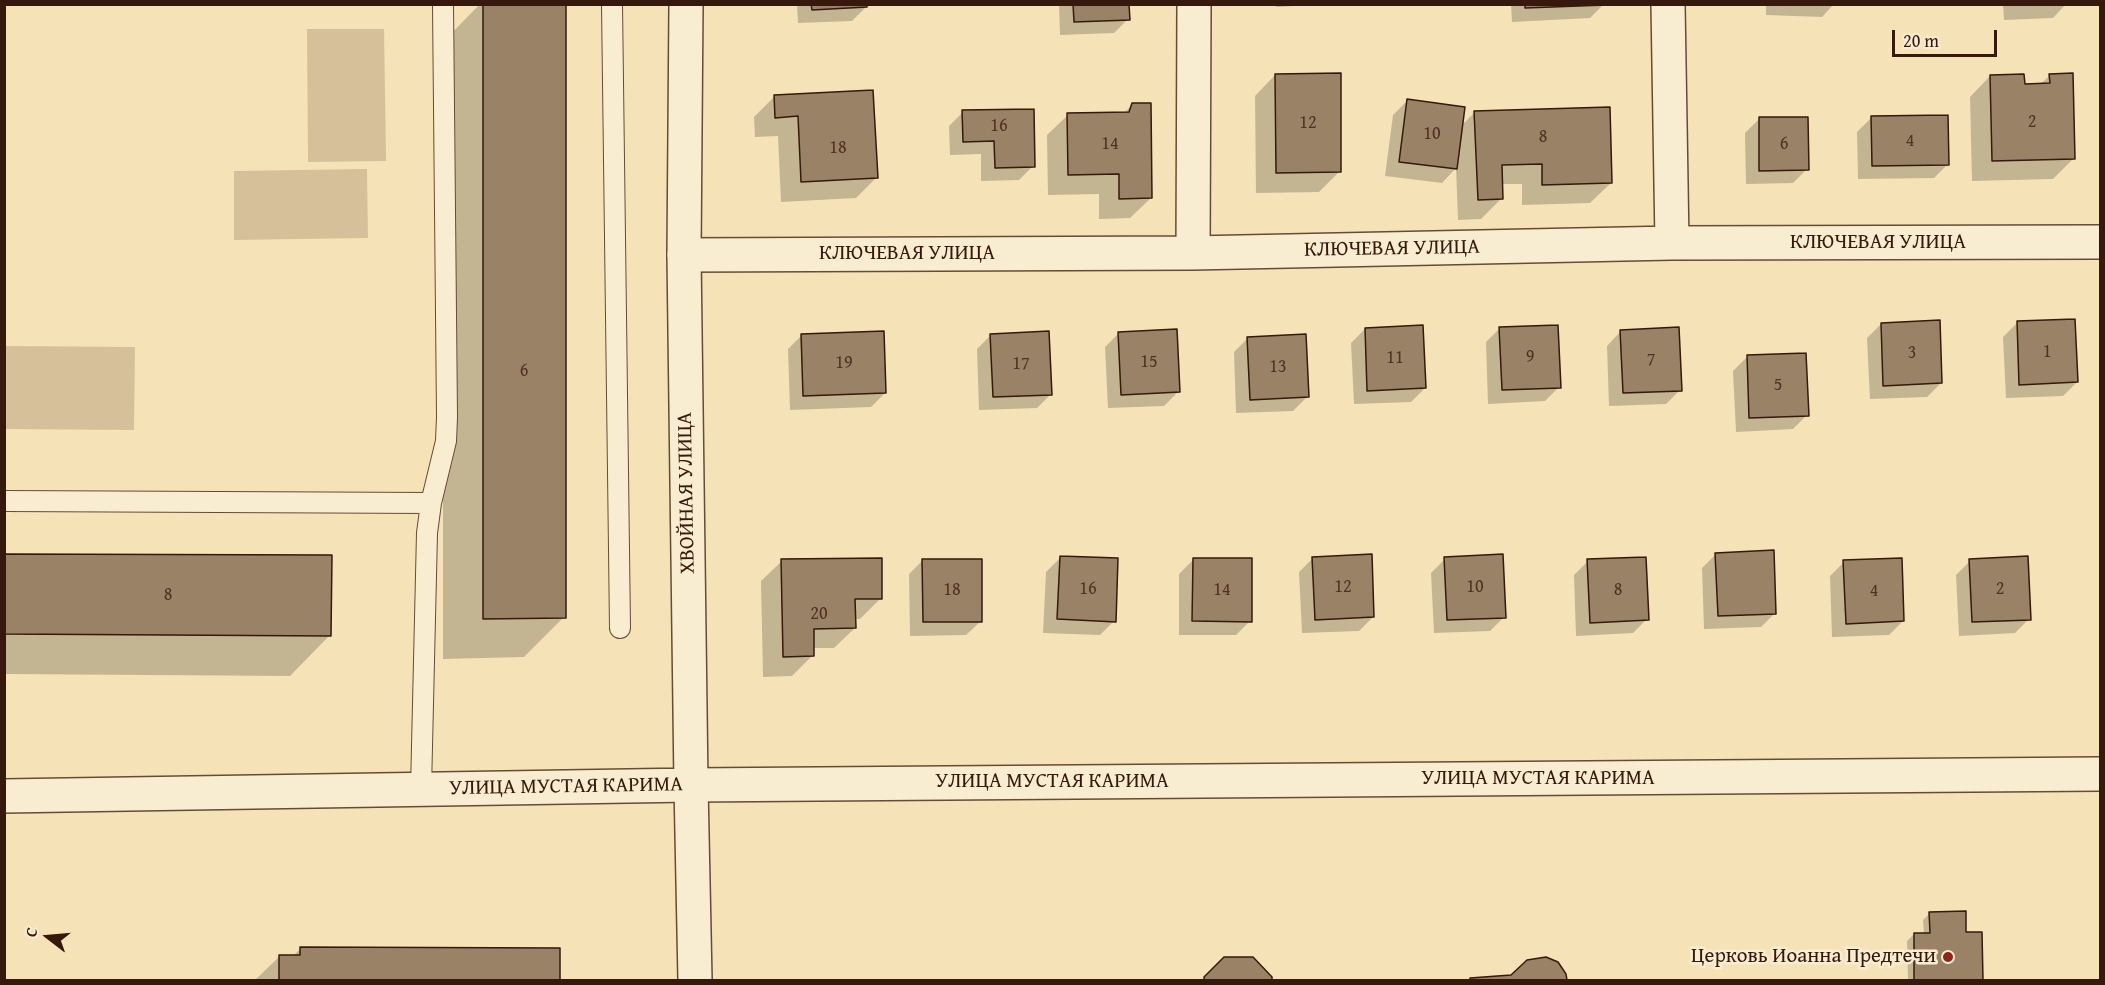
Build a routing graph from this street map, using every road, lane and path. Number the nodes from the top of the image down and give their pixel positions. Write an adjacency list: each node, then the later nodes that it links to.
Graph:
1 (443, 4): 11 (lane)
2 (612, 4): 12 (lane)
3 (686, 4): 9 (street, ХВОЙНАЯ УЛИЦА)
4 (1194, 4): 8 (street)
5 (1668, 4): 7 (street)
6 (2100, 242): 7 (street, КЛЮЧЕВАЯ УЛИЦА)
7 (1672, 243): 8 (street, КЛЮЧЕВАЯ УЛИЦА)
8 (1193, 253): 9 (street, КЛЮЧЕВАЯ УЛИЦА)
9 (684, 255): 14 (street, ХВОЙНАЯ УЛИЦА)
10 (4, 501): 11 (lane)
11 (431, 503): 15 (lane)
12 (620, 628)
13 (2100, 774): 14 (street, УЛИЦА МУСТАЯ КАРИМА)
14 (691, 785): 15 (street, УЛИЦА МУСТАЯ КАРИМА); 17 (street, ХВОЙНАЯ УЛИЦА)
15 (421, 789): 16 (street, УЛИЦА МУСТАЯ КАРИМА)
16 (4, 796)
17 (695, 981)

